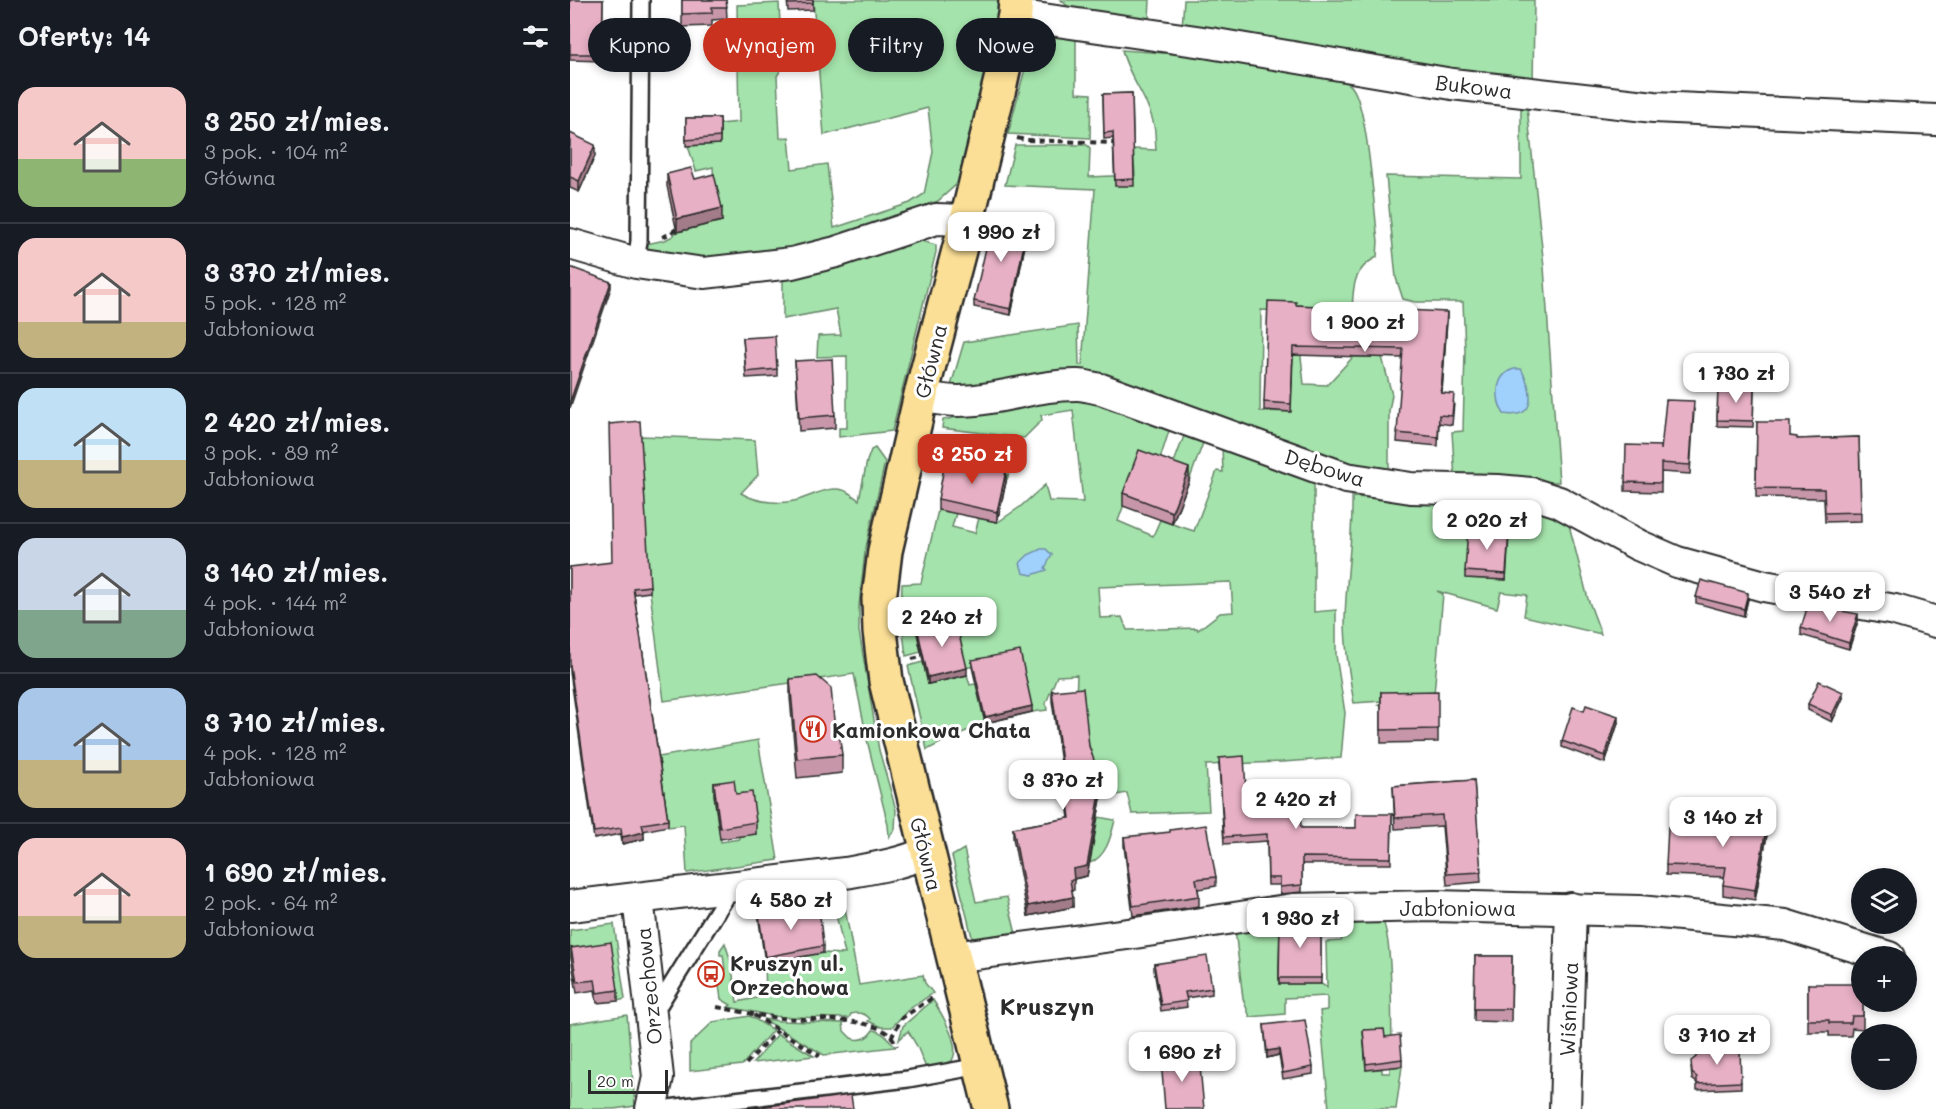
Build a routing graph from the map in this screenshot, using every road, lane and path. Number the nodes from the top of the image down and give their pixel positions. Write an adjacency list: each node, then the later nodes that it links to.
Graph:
1 (641, 0): 8 (lane)
2 (1016, 8): 3 (street, Bukowa); 6 (main road, Główna)
3 (1936, 120)
4 (1015, 138): 5 (path)
5 (1113, 144)
6 (967, 220): 8 (street); 9 (main road, Główna)
7 (570, 244): 8 (street)
8 (636, 263)
9 (921, 395): 10 (street, Dębowa); 11 (main road, Główna)
10 (1936, 622)
11 (927, 852): 12 (street); 17 (main road, Główna)
12 (733, 886): 13 (street); 21 (lane)
13 (638, 898): 14 (street); 21 (street, Orzechowa)
14 (570, 906)
15 (1571, 908): 16 (street, Jabłoniowa); 17 (street, Jabłoniowa); 31 (street, Wiśniowa)
16 (1853, 946)
17 (953, 957): 27 (main road, Główna)
18 (936, 995): 23 (path)
19 (717, 1006): 20 (path)
20 (750, 1013): 22 (path); 23 (path)
21 (652, 1016): 28 (street, Orzechowa)
22 (778, 1030): 25 (path); 26 (path)
23 (891, 1038): 24 (path)
24 (897, 1046)
25 (820, 1056)
26 (746, 1064)
27 (980, 1066): 29 (lane); 30 (main road, Główna)
28 (651, 1109)
29 (660, 1109)
30 (991, 1109)
31 (1565, 1109)

